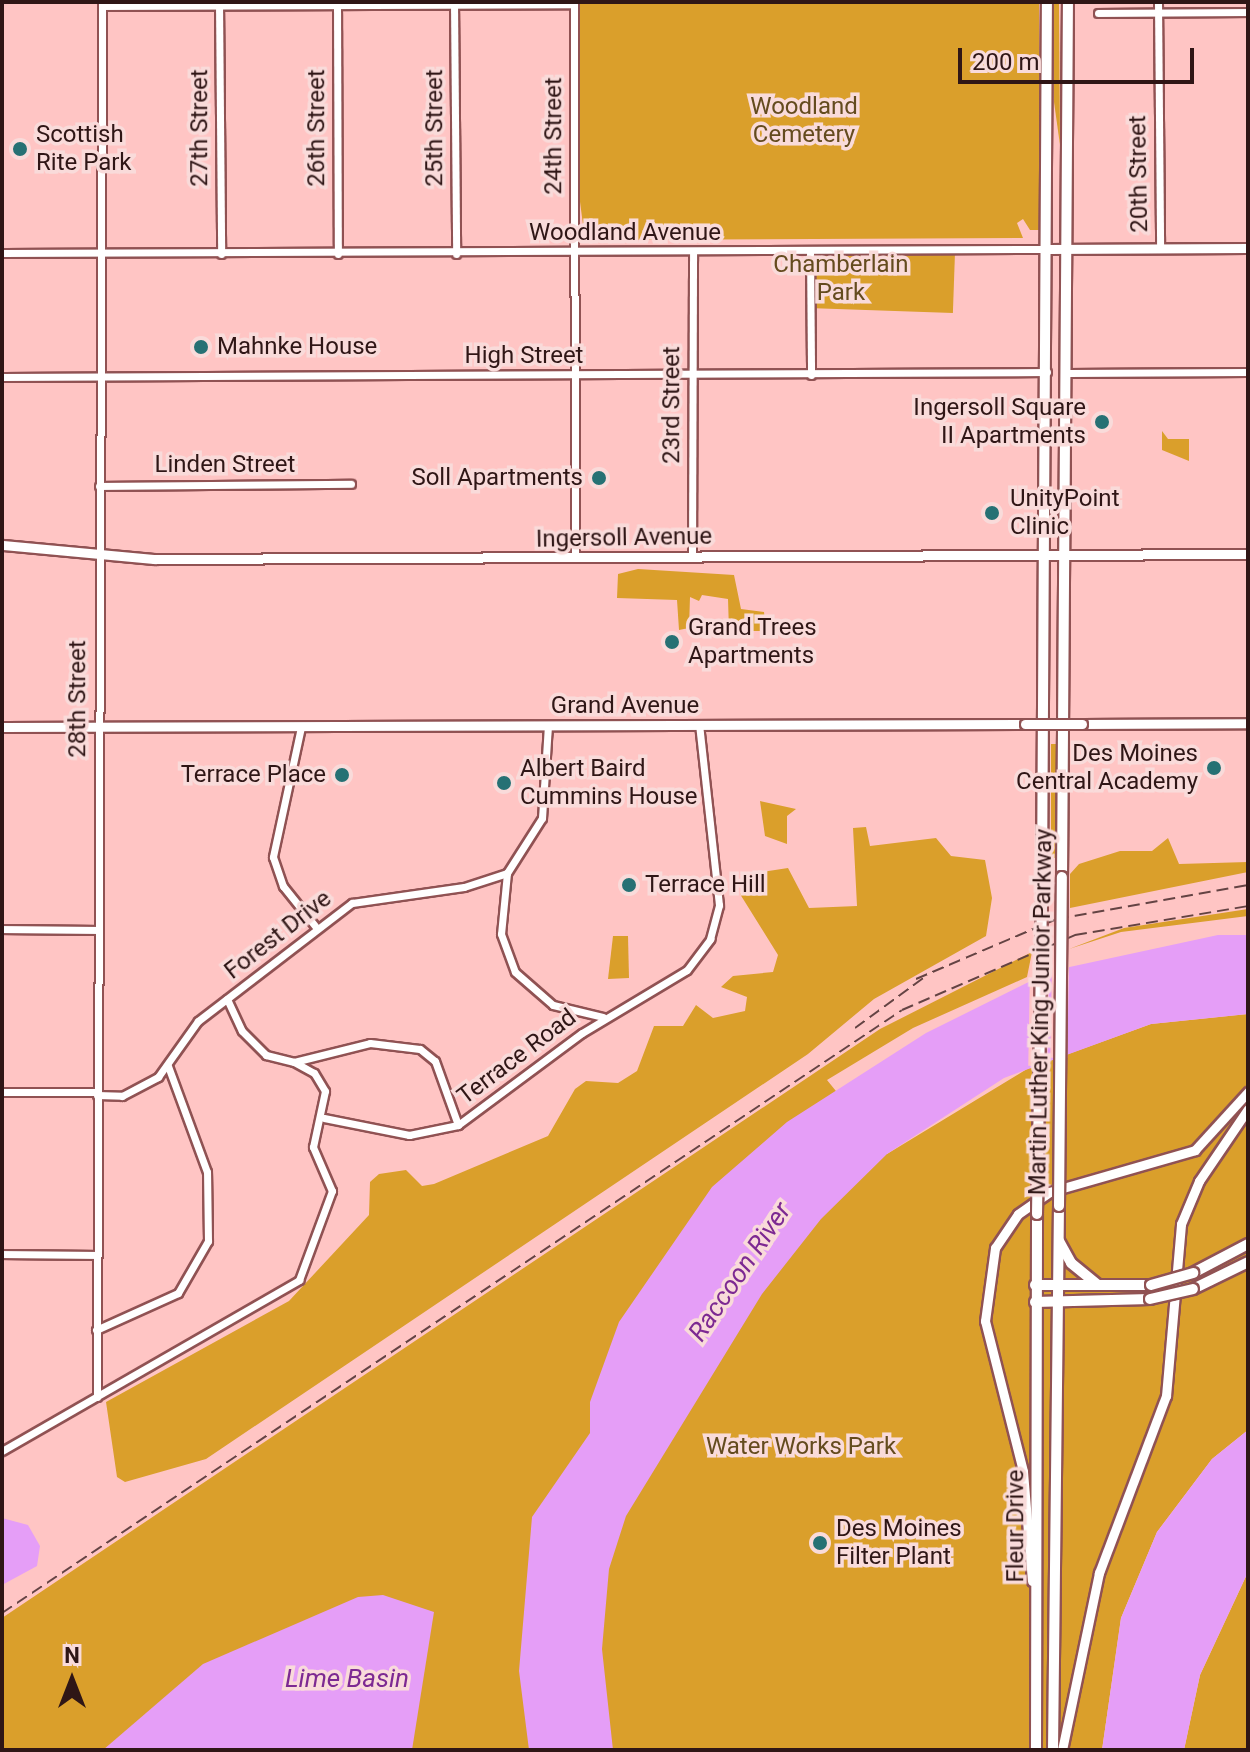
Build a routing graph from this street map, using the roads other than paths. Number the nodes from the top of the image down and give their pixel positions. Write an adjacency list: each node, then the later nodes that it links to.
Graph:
1 (1047, 2): 13 (main road, Martin Luther King Junior Parkway)
2 (1068, 2): 14 (main road, Martin Luther King Junior Parkway)
3 (1158, 2): 11 (street, 20th Street)
4 (337, 3): 5 (street); 8 (street); 21 (street, 26th Street)
5 (454, 3): 6 (street); 22 (street, 25th Street)
6 (574, 3): 18 (street, 24th Street)
7 (102, 4): 8 (street); 23 (street, 28th Street)
8 (219, 4): 20 (street, 27th Street)
9 (1248, 12): 11 (street)
10 (1098, 13): 11 (street)
11 (1158, 13): 15 (street, 20th Street)
12 (1248, 248): 15 (main road, Woodland Avenue)
13 (1048, 249): 14 (main road, Woodland Avenue); 16 (street, Woodland Avenue); 24 (main road, Martin Luther King Junior Parkway)
14 (1069, 249): 15 (main road, Woodland Avenue); 26 (main road, Martin Luther King Junior Parkway)
15 (1160, 249)
16 (810, 250): 19 (street, Woodland Avenue); 28 (street)
17 (2, 253): 23 (street, Woodland Avenue)
18 (574, 253): 19 (street, Woodland Avenue); 22 (street, Woodland Avenue); 29 (street, 24th Street)
19 (693, 253): 27 (street, 23rd Street)
20 (221, 254): 21 (street, Woodland Avenue); 23 (street, Woodland Avenue)
21 (338, 254): 22 (street, Woodland Avenue)
22 (456, 254)
23 (101, 255): 31 (street, 28th Street)
24 (1047, 372): 28 (street, High Street); 37 (main road, Martin Luther King Junior Parkway)
25 (1248, 372): 26 (street)
26 (1068, 373): 35 (main road, Martin Luther King Junior Parkway)
27 (693, 375): 28 (street, High Street); 29 (street, High Street); 39 (street, 23rd Street)
28 (811, 375)
29 (575, 376): 31 (street, High Street); 40 (street, 24th Street)
30 (2, 377): 31 (street, High Street)
31 (100, 379): 33 (street, 28th Street)
32 (351, 484): 33 (street, Linden Street)
33 (99, 486): 38 (street, 28th Street)
34 (2, 545): 38 (main road, Ingersoll Avenue)
35 (1066, 554): 36 (main road, Ingersoll Avenue); 37 (main road, Ingersoll Avenue); 61 (main road, Martin Luther King Junior Parkway, bridge)
36 (1248, 554)
37 (1046, 555): 39 (main road, Ingersoll Avenue); 66 (main road, Martin Luther King Junior Parkway, bridge)
38 (99, 557): 40 (main road, Ingersoll Avenue); 46 (street, 28th Street)
39 (692, 557): 40 (main road, Ingersoll Avenue)
40 (575, 558)
41 (1248, 723): 42 (main road, Grand Avenue, bridge)
42 (699, 725): 43 (main road, Grand Avenue); 52 (street, Terrace Road)
43 (548, 726): 45 (main road, Grand Avenue); 47 (street)
44 (2, 727): 46 (main road, Grand Avenue)
45 (301, 727): 46 (main road, Grand Avenue); 48 (street)
46 (98, 728): 50 (street, 28th Street)
47 (507, 873): 48 (street, Forest Drive); 52 (street)
48 (315, 926): 51 (street, Forest Drive)
49 (2, 929): 50 (street)
50 (97, 930): 57 (street, 28th Street)
51 (227, 999): 53 (street); 54 (street, Forest Drive)
52 (605, 1017): 60 (street, Terrace Road)
53 (294, 1062): 59 (street); 60 (street)
54 (168, 1066): 57 (street, Forest Drive); 71 (street)
55 (2, 1092): 57 (street, Forest Drive)
56 (1248, 1092): 58 (main road)
57 (97, 1094): 64 (street, 28th Street)
58 (1242, 1111): 74 (main road); 77 (main road)
59 (324, 1118): 60 (street, Terrace Road); 72 (street)
60 (458, 1125)
61 (1058, 1237): 67 (main road, Martin Luther King Junior Parkway); 68 (main road)
62 (1248, 1244): 68 (main road, bridge)
63 (2, 1254): 64 (street)
64 (97, 1255): 71 (street, 28th Street)
65 (1248, 1262): 70 (main road, bridge)
66 (1035, 1285): 67 (main road); 69 (main road, Martin Luther King Junior Parkway)
67 (1056, 1285): 68 (main road); 70 (main road, Martin Luther King Junior Parkway)
68 (1100, 1286)
69 (1035, 1302): 70 (main road); 74 (main road, Fleur Drive)
70 (1056, 1302): 76 (main road, Fleur Drive)
71 (96, 1330): 72 (street, 28th Street)
72 (97, 1397): 73 (street)
73 (2, 1451)
74 (1036, 1644): 75 (main road, Fleur Drive)
75 (1036, 1750)
76 (1053, 1750)
77 (1062, 1750)

